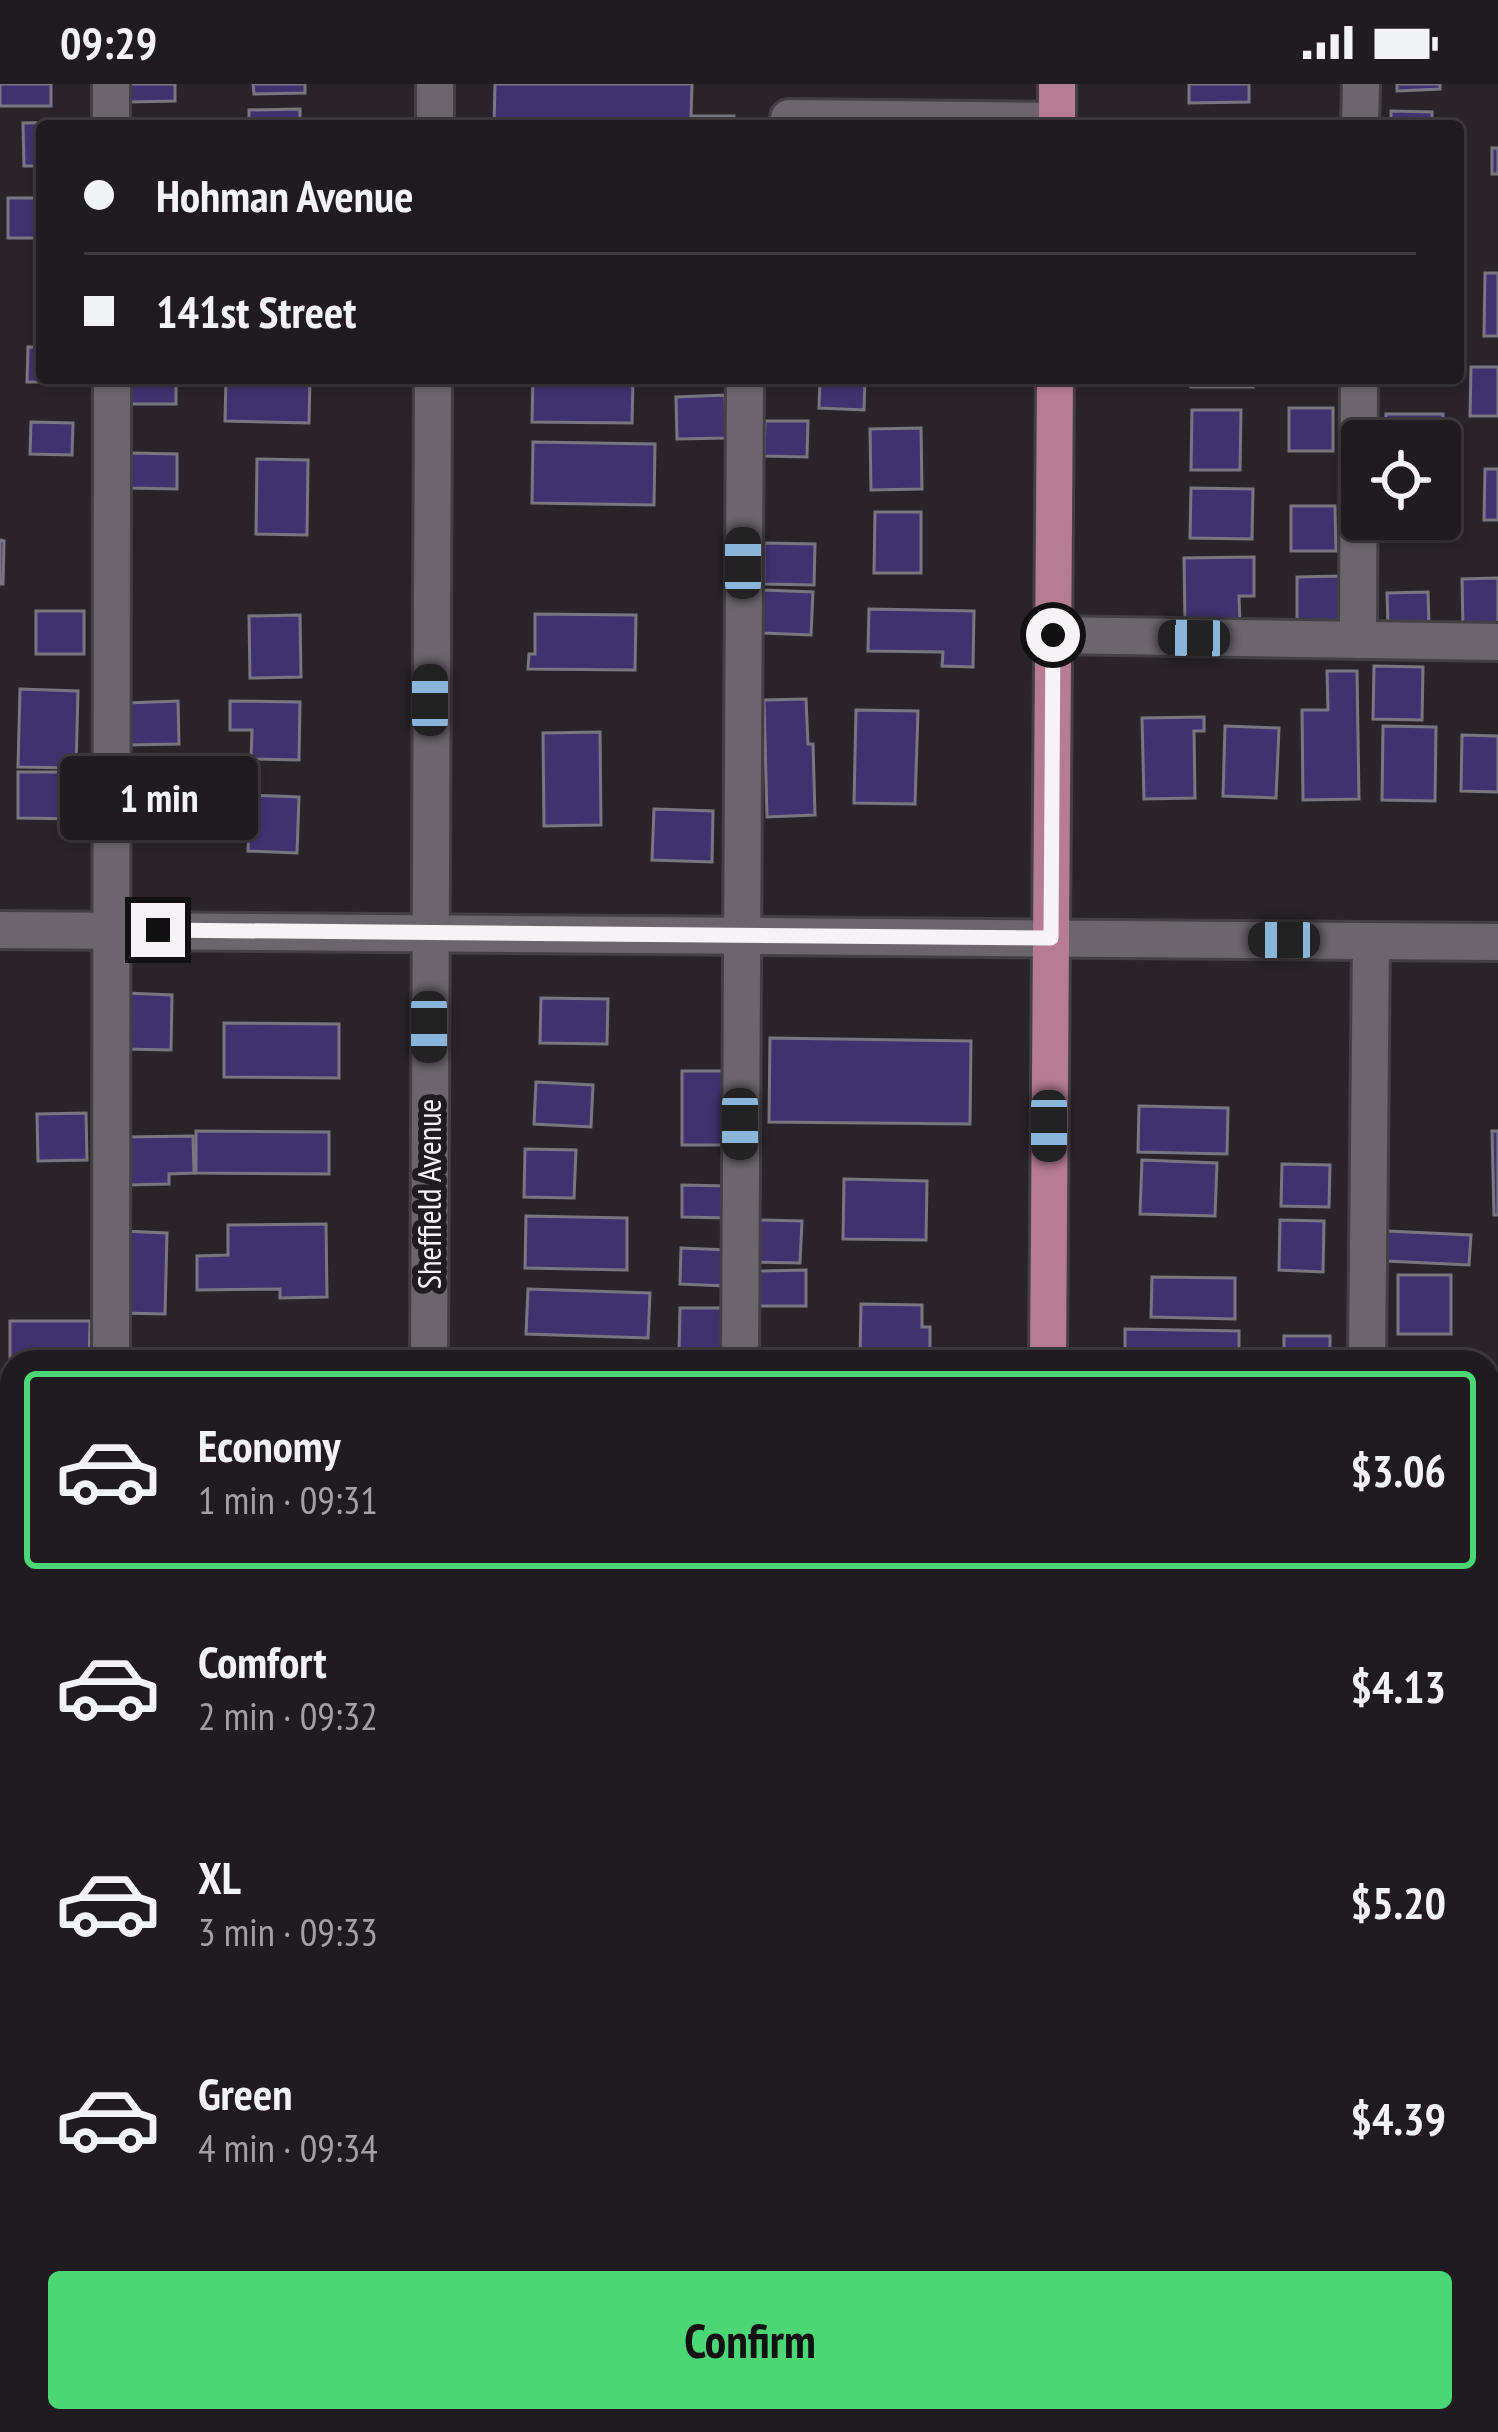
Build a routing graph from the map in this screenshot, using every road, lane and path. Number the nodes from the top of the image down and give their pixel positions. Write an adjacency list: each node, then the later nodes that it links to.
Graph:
1 (111, 84): 7 (street)
2 (435, 84): 8 (street)
3 (1360, 84): 9 (street)
4 (885, 101): 5 (street); 6 (street)
5 (1057, 110)
6 (789, 118)
7 (111, 120)
8 (435, 120)
9 (1360, 120)
10 (112, 384): 19 (street)
11 (433, 384): 20 (street, Sheffield Avenue)
12 (745, 384): 21 (street)
13 (1055, 384): 15 (main road)
14 (1360, 384): 16 (street)
15 (1053, 635): 16 (street); 22 (main road)
16 (1358, 640): 17 (street)
17 (1498, 642)
18 (0, 930): 19 (street)
19 (113, 930): 20 (street); 25 (street)
20 (429, 931): 21 (street); 26 (street, Sheffield Avenue)
21 (740, 934): 22 (street); 27 (street)
22 (1051, 938): 23 (street); 28 (main road)
23 (1371, 941): 24 (street); 29 (street)
24 (1498, 942)
25 (111, 1350)
26 (429, 1350)
27 (740, 1350)
28 (1048, 1350)
29 (1367, 1350)

